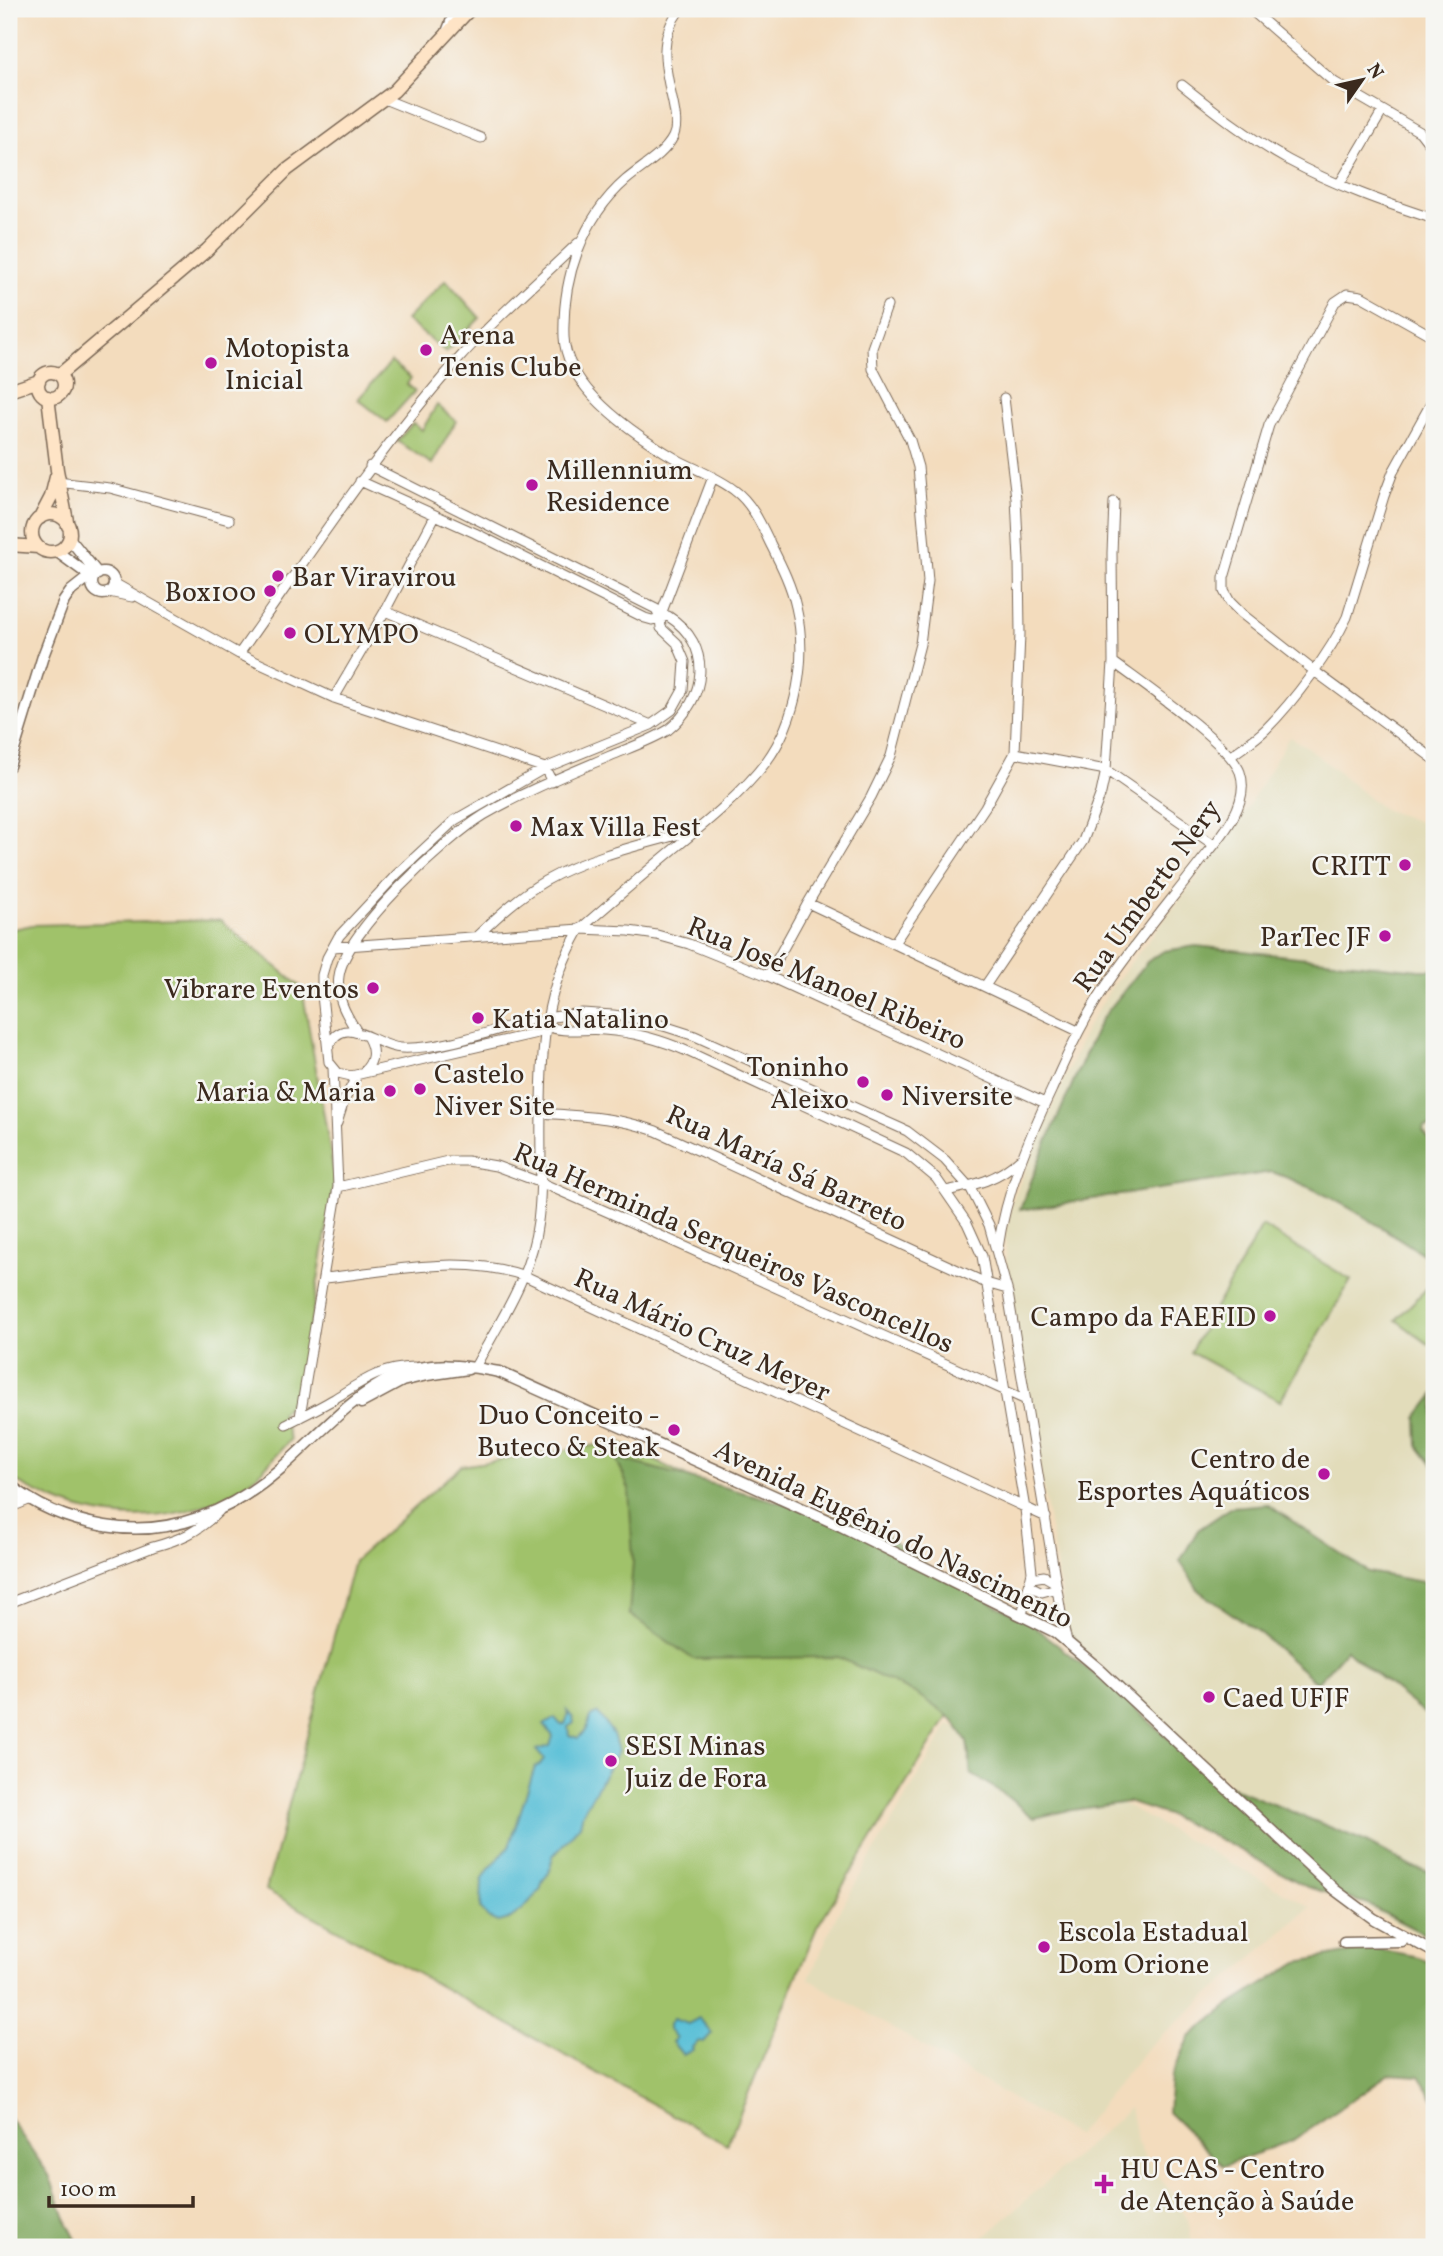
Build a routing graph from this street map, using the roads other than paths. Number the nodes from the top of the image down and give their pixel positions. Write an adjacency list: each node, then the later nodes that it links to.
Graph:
1 (456, 9): 5 (street)
2 (470, 9): 5 (main road)
3 (680, 9): 13 (street)
4 (1250, 9): 8 (street)
5 (446, 35): 7 (main road)
6 (1182, 85): 11 (street)
7 (384, 99): 9 (street); 16 (main road)
8 (1382, 112): 10 (street); 11 (street)
9 (481, 138)
10 (1434, 150)
11 (1340, 183): 12 (street)
12 (1434, 219)
13 (580, 242): 22 (street); 23 (street)
14 (887, 306): 56 (street)
15 (1434, 337): 40 (street)
16 (63, 372): 17 (main road); 19 (main road)
17 (38, 380): 18 (main road); 19 (main road)
18 (9, 391)
19 (48, 397): 24 (main road)
20 (1004, 398): 43 (street)
21 (1434, 398): 40 (street)
22 (370, 466): 25 (street); 37 (street)
23 (713, 477): 37 (street); 51 (street)
24 (58, 478): 28 (main road); 29 (street); 30 (main road)
25 (360, 481): 27 (street); 38 (street)
26 (1114, 502): 39 (street)
27 (435, 516): 36 (street); 37 (street)
28 (40, 517): 30 (main road); 32 (main road)
29 (229, 520)
30 (69, 532): 33 (main road); 34 (street)
31 (9, 545): 32 (main road)
32 (38, 547): 33 (main road)
33 (56, 551): 34 (street)
34 (94, 576): 35 (street); 35 (street); 46 (street)
35 (112, 588): 38 (street)
36 (385, 611): 41 (street); 42 (street)
37 (660, 617): 42 (street); 49 (street)
38 (239, 654): 41 (street)
39 (1113, 662): 44 (street, Rua Umberto Nery); 48 (street)
40 (1313, 670): 44 (street); 45 (street)
41 (334, 698): 47 (street)
42 (651, 724): 47 (street)
43 (1015, 753): 48 (street); 59 (street)
44 (1231, 756): 53 (street, Rua Umberto Nery)
45 (1434, 758)
46 (9, 766)
47 (545, 768): 49 (street); 50 (street)
48 (1107, 770): 53 (street); 63 (street)
49 (552, 782): 52 (street)
50 (455, 820): 52 (street); 54 (street)
51 (698, 829): 57 (street); 58 (street)
52 (463, 830): 55 (street)
53 (1214, 845): 66 (street, Rua Umberto Nery)
54 (397, 874): 55 (street); 60 (street)
55 (407, 882): 61 (street)
56 (808, 902): 59 (street); 62 (street)
57 (580, 929): 58 (street, Rua José Manoel Ribeiro); 62 (street, Rua José Manoel Ribeiro); 64 (street)
58 (477, 936): 61 (street, Rua José Manoel Ribeiro)
59 (894, 943): 63 (street)
60 (333, 947): 61 (street, Rua José Manoel Ribeiro); 71 (street)
61 (351, 947): 65 (street)
62 (768, 976): 77 (street, Rua José Manoel Ribeiro)
63 (985, 986): 66 (street)
64 (545, 1024): 67 (street); 68 (street); 70 (street); 72 (street); 78 (street)
65 (356, 1030): 69 (street); 71 (street)
66 (1078, 1031): 77 (street, Rua Umberto Nery)
67 (478, 1035): 69 (street); 70 (street)
68 (695, 1036): 72 (street); 75 (street)
69 (368, 1038): 74 (street)
70 (481, 1047): 74 (street)
71 (328, 1048): 73 (street)
72 (689, 1052): 76 (street)
73 (333, 1068): 74 (street); 80 (street)
74 (360, 1074): 80 (street)
75 (782, 1076): 76 (street); 79 (street)
76 (775, 1091): 81 (street)
77 (1045, 1103): 82 (street, Rua Umberto Nery)
78 (541, 1113): 83 (street); 90 (street, Rua María Sá Barreto)
79 (876, 1118): 81 (street); 84 (street)
80 (335, 1128): 85 (street)
81 (868, 1134): 86 (street)
82 (1021, 1158): 84 (street, Rua Umberto Nery); 87 (street, Rua Umberto Nery)
83 (542, 1183): 85 (street, Rua Herminda Serqueiros Vasconcellos); 88 (street); 94 (street, Rua Herminda Serqueiros Vasconcellos)
84 (968, 1186): 86 (street, Rua Umberto Nery); 87 (street)
85 (338, 1187): 89 (street)
86 (946, 1191): 90 (street)
87 (998, 1254): 91 (street)
88 (525, 1276): 89 (street, Rua Mário Cruz Meyer); 93 (street); 102 (street, Rua Mário Cruz Meyer)
89 (325, 1278): 96 (street)
90 (986, 1283): 91 (street, Rua María Sá Barreto); 94 (street)
91 (1007, 1289): 95 (street)
92 (423, 1366): 93 (street, Avenida Eugênio do Nascimento); 96 (street); 98 (street, Avenida Eugênio do Nascimento)
93 (474, 1367): 98 (street, Avenida Eugênio do Nascimento); 108 (street, Avenida Eugênio do Nascimento)
94 (1004, 1391): 95 (street, Rua Herminda Serqueiros Vasconcellos); 102 (street)
95 (1026, 1400): 104 (street)
96 (300, 1418): 97 (street)
97 (286, 1424)
98 (324, 1428): 103 (street, Avenida Eugênio do Nascimento)
99 (9, 1484): 100 (street, Avenida Eugênio do Nascimento)
100 (31, 1499): 101 (street); 103 (street, Avenida Eugênio do Nascimento)
101 (9, 1508)
102 (1025, 1509): 104 (street, Rua Mário Cruz Meyer); 105 (street)
103 (220, 1510): 107 (street)
104 (1046, 1517): 106 (street)
105 (1031, 1582): 106 (street); 106 (street); 108 (street)
106 (1057, 1586): 109 (street)
107 (9, 1603)
108 (1023, 1615): 109 (street, Avenida Eugênio do Nascimento)
109 (1067, 1641): 110 (street, Avenida Eugênio do Nascimento)
110 (1249, 1809): 111 (street, Avenida Eugênio do Nascimento); 113 (street, Avenida Eugênio do Nascimento)
111 (1401, 1941): 112 (street); 114 (street, Avenida Eugênio do Nascimento)
112 (1344, 1942)
113 (1434, 1952)
114 (1434, 1958)

